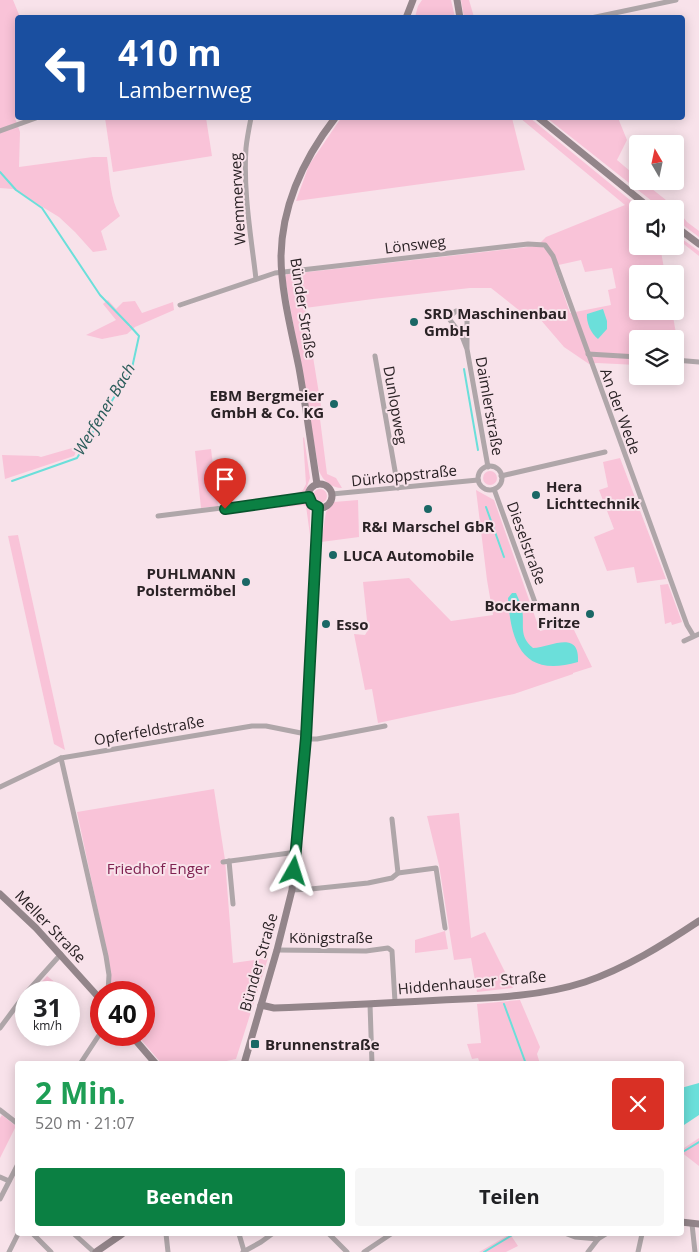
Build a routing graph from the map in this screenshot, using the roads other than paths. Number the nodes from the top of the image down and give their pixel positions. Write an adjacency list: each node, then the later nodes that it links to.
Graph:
1 (413, 0): 4 (street)
2 (457, 0): 5 (street)
3 (676, 0): 6 (street)
4 (407, 15)
5 (460, 15)
6 (606, 15)
7 (30, 120): 11 (street)
8 (251, 120): 17 (street, Wemmerweg)
9 (333, 120): 16 (street, Bünder Straße)
10 (541, 120): 12 (street)
11 (0, 131)
12 (640, 200)
13 (684, 233): 14 (street)
14 (699, 244)
15 (549, 250): 16 (street, Lönsweg); 20 (street, An der Wede)
16 (282, 272): 17 (street, Lönsweg); 29 (street, Bünder Straße)
17 (256, 279): 18 (street, Lönsweg)
18 (180, 306)
19 (467, 349): 19 (street, Daimlerstraße); 26 (street, Daimlerstraße)
20 (588, 354): 22 (street); 37 (street, An der Wede)
21 (375, 356): 30 (street, Dunlopweg)
22 (629, 356)
23 (684, 361): 24 (street)
24 (699, 362)
25 (605, 452): 27 (street)
26 (488, 467): 27 (street); 28 (street)
27 (501, 476): 31 (street)
28 (478, 480): 30 (street, Dürkoppstraße); 31 (street)
29 (317, 484): 32 (street); 33 (street)
30 (398, 488): 32 (street, Dürkoppstraße)
31 (494, 489): 36 (street, Dieselstraße)
32 (332, 494): 34 (street)
33 (309, 497): 34 (street); 35 (street)
34 (318, 507): 40 (street, Bünder Straße)
35 (158, 516)
36 (536, 605)
37 (696, 635): 38 (street)
38 (684, 640)
39 (385, 726): 40 (street, Opferfeldstraße)
40 (306, 736): 41 (street, Opferfeldstraße); 44 (street, Bünder Straße)
41 (61, 758): 42 (street, Opferfeldstraße); 54 (street)
42 (0, 787)
43 (392, 818): 45 (street)
44 (297, 852): 46 (street, Bünder Straße); 48 (street)
45 (398, 873): 46 (street); 50 (street)
46 (292, 890): 51 (street, Bünder Straße)
47 (0, 894): 52 (street, Meller Straße)
48 (233, 904)
49 (699, 921): 56 (street, Hiddenhauser Straße)
50 (446, 928)
51 (277, 950): 56 (street, Königstraße); 58 (street, Bünder Straße)
52 (61, 954): 53 (street); 55 (street, Meller Straße)
53 (37, 981)
54 (108, 981)
55 (90, 987)
56 (395, 1002): 57 (street, Hiddenhauser Straße)
57 (370, 1004): 58 (street, Hiddenhauser Straße); 66 (street)
58 (261, 1005): 65 (street, Bünder Straße)
59 (15, 1008): 60 (street)
60 (0, 1028)
61 (92, 1046): 63 (street)
62 (140, 1046): 64 (street)
63 (82, 1061)
64 (153, 1061)
65 (245, 1061)
66 (372, 1061)
67 (0, 1110): 68 (street)
68 (15, 1122)
69 (15, 1170): 71 (street)
70 (0, 1177): 71 (street)
71 (9, 1182): 72 (street)
72 (0, 1199)
73 (695, 1224): 97 (street)
74 (17, 1236): 89 (street)
75 (35, 1236): 90 (street)
76 (76, 1236): 91 (street)
77 (120, 1236): 87 (street)
78 (166, 1236): 92 (street)
79 (239, 1236): 88 (street)
80 (269, 1236): 88 (street)
81 (331, 1236): 93 (street)
82 (388, 1236): 94 (street)
83 (572, 1236): 86 (street)
84 (603, 1236): 86 (street)
85 (642, 1236): 96 (street)
86 (598, 1239): 95 (street)
87 (104, 1250): 91 (street)
88 (247, 1251)
89 (9, 1252)
90 (51, 1252)
91 (95, 1252)
92 (168, 1252)
93 (347, 1252)
94 (364, 1252)
95 (588, 1252)
96 (638, 1252)
97 (695, 1252)

